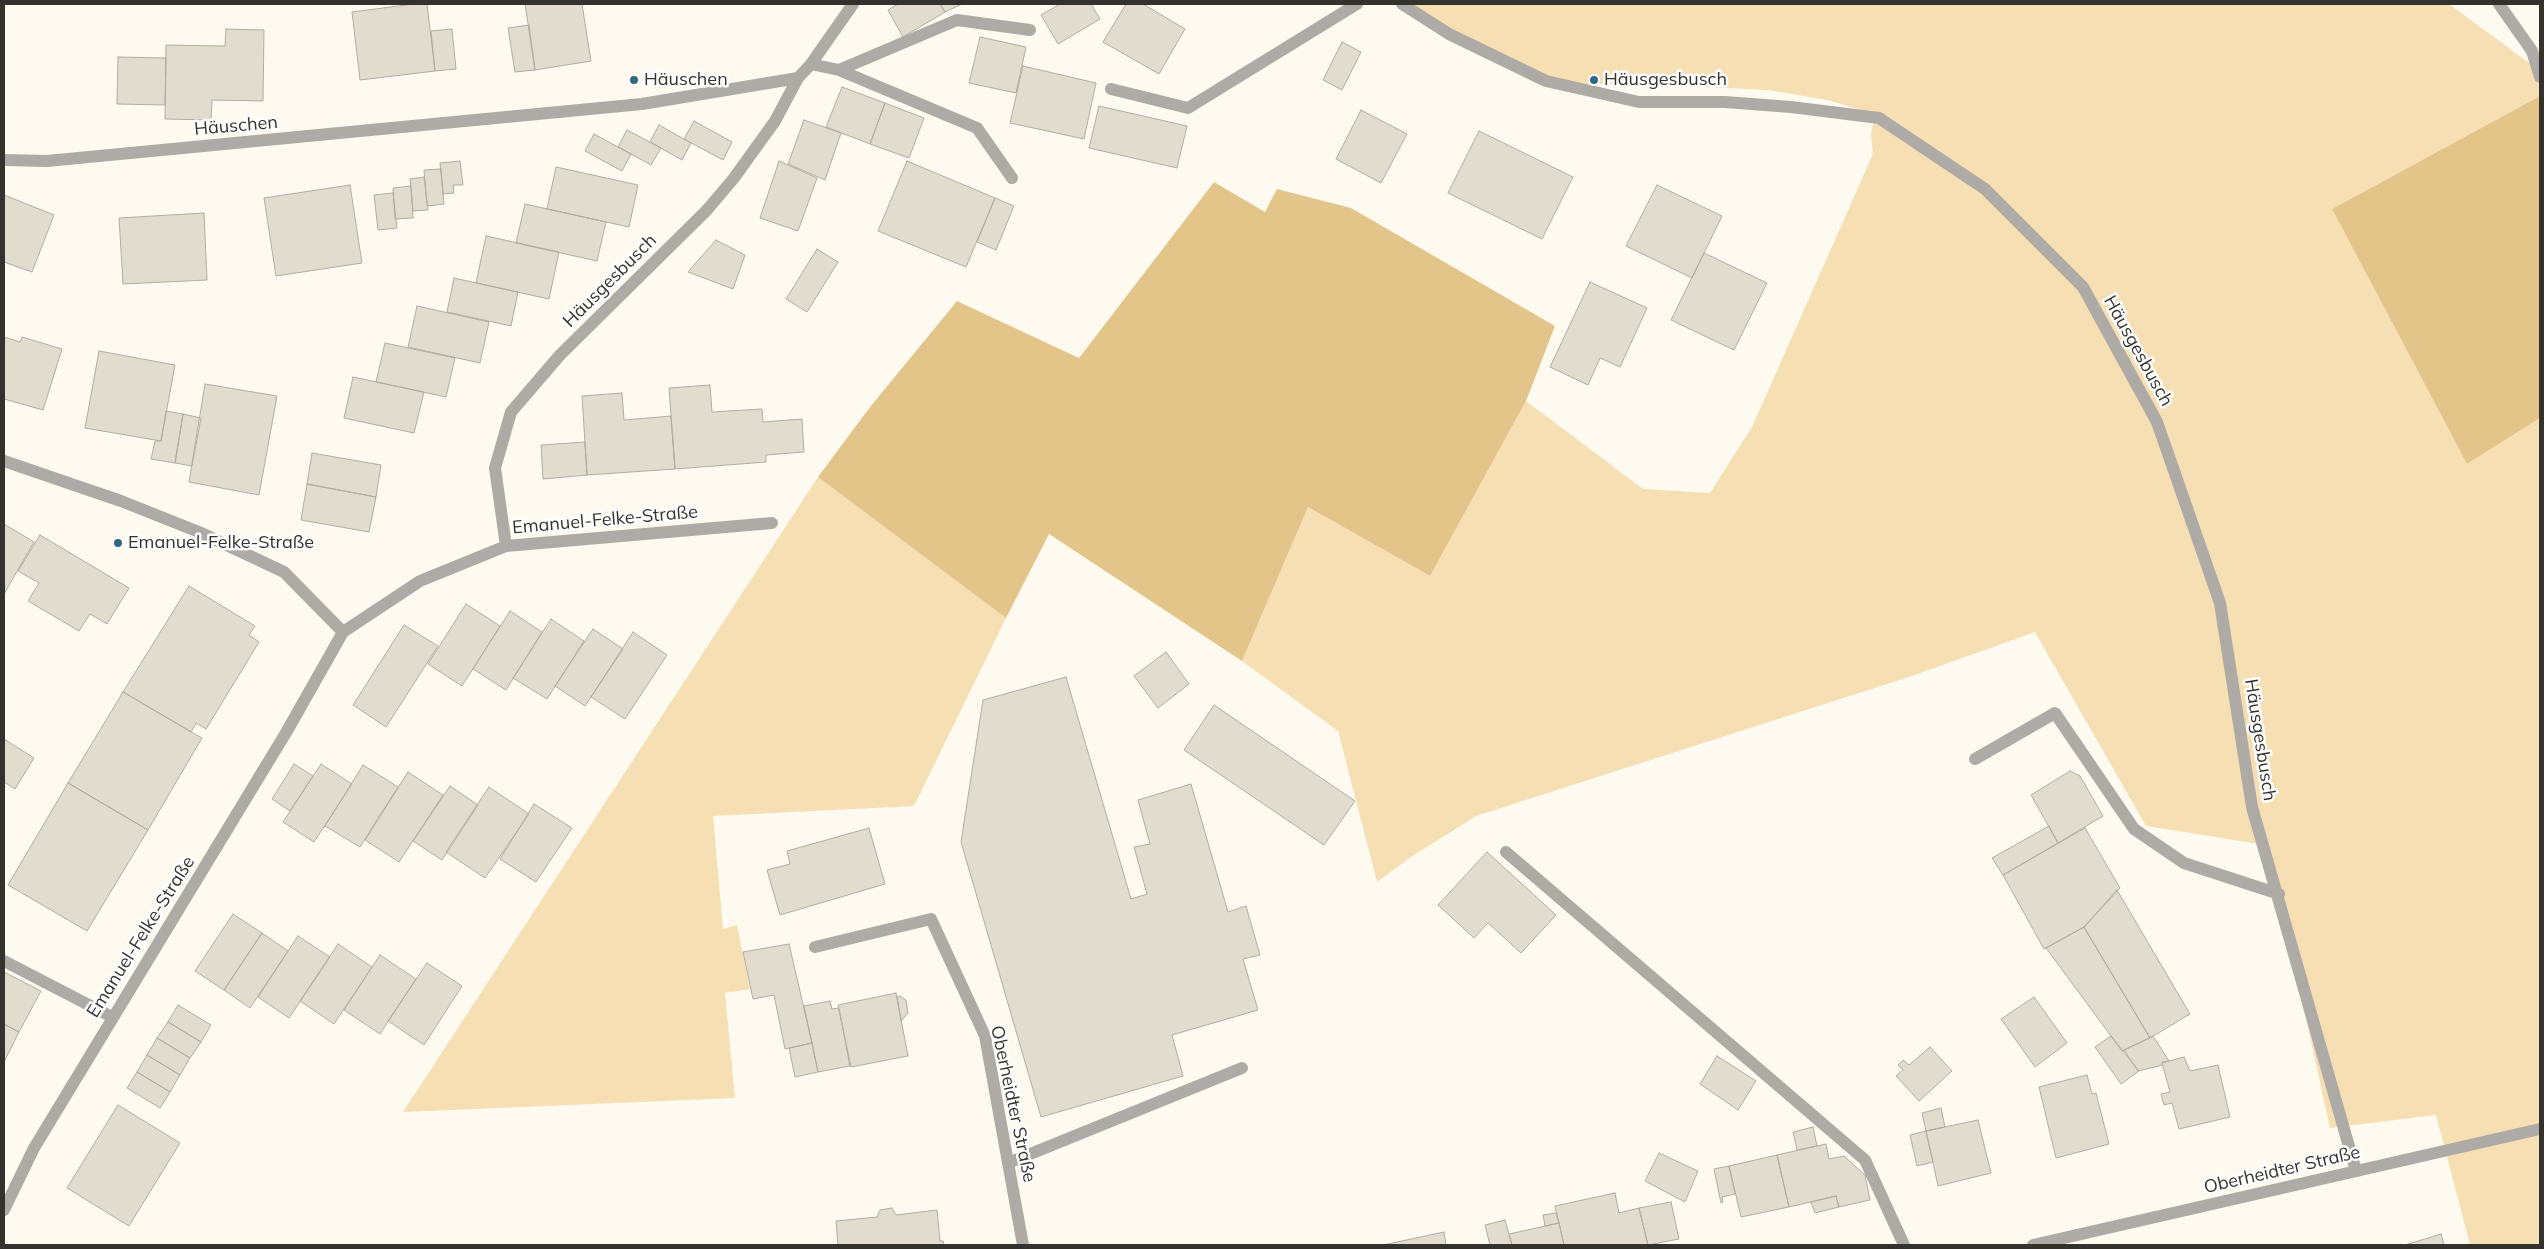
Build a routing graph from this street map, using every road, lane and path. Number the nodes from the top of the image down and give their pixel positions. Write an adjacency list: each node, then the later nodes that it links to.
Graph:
1 (852, 4): 6 (street, Häusgesbusch)
2 (1357, 4): 10 (street)
3 (1402, 4): 19 (street, Häusgesbusch)
4 (2499, 4): 8 (street)
5 (1030, 30): 7 (street)
6 (811, 64): 7 (street); 9 (street, Häusgesbusch)
7 (839, 70): 12 (street)
8 (2540, 77)
9 (798, 78): 11 (street, Häuschen); 15 (street, Häusgesbusch)
10 (1111, 89)
11 (4, 160)
12 (1012, 178)
13 (4, 461): 16 (street)
14 (772, 523): 15 (street, Emanuel-Felke-Straße)
15 (506, 546): 16 (street, Emanuel-Felke-Straße)
16 (343, 632): 22 (street, Emanuel-Felke-Straße)
17 (1975, 759): 19 (street)
18 (1506, 852): 29 (street)
19 (2279, 894): 26 (street, Häusgesbusch)
20 (815, 947): 25 (street, Oberheidter Straße)
21 (4, 961): 22 (street)
22 (112, 1017): 27 (street, Emanuel-Felke-Straße)
23 (1242, 1068): 25 (street)
24 (2540, 1129): 26 (street, Oberheidter Straße)
25 (1008, 1163): 28 (street, Oberheidter Straße)
26 (2356, 1171): 30 (street, Oberheidter Straße)
27 (4, 1210)
28 (1023, 1245)
29 (1904, 1245)
30 (2033, 1245)

